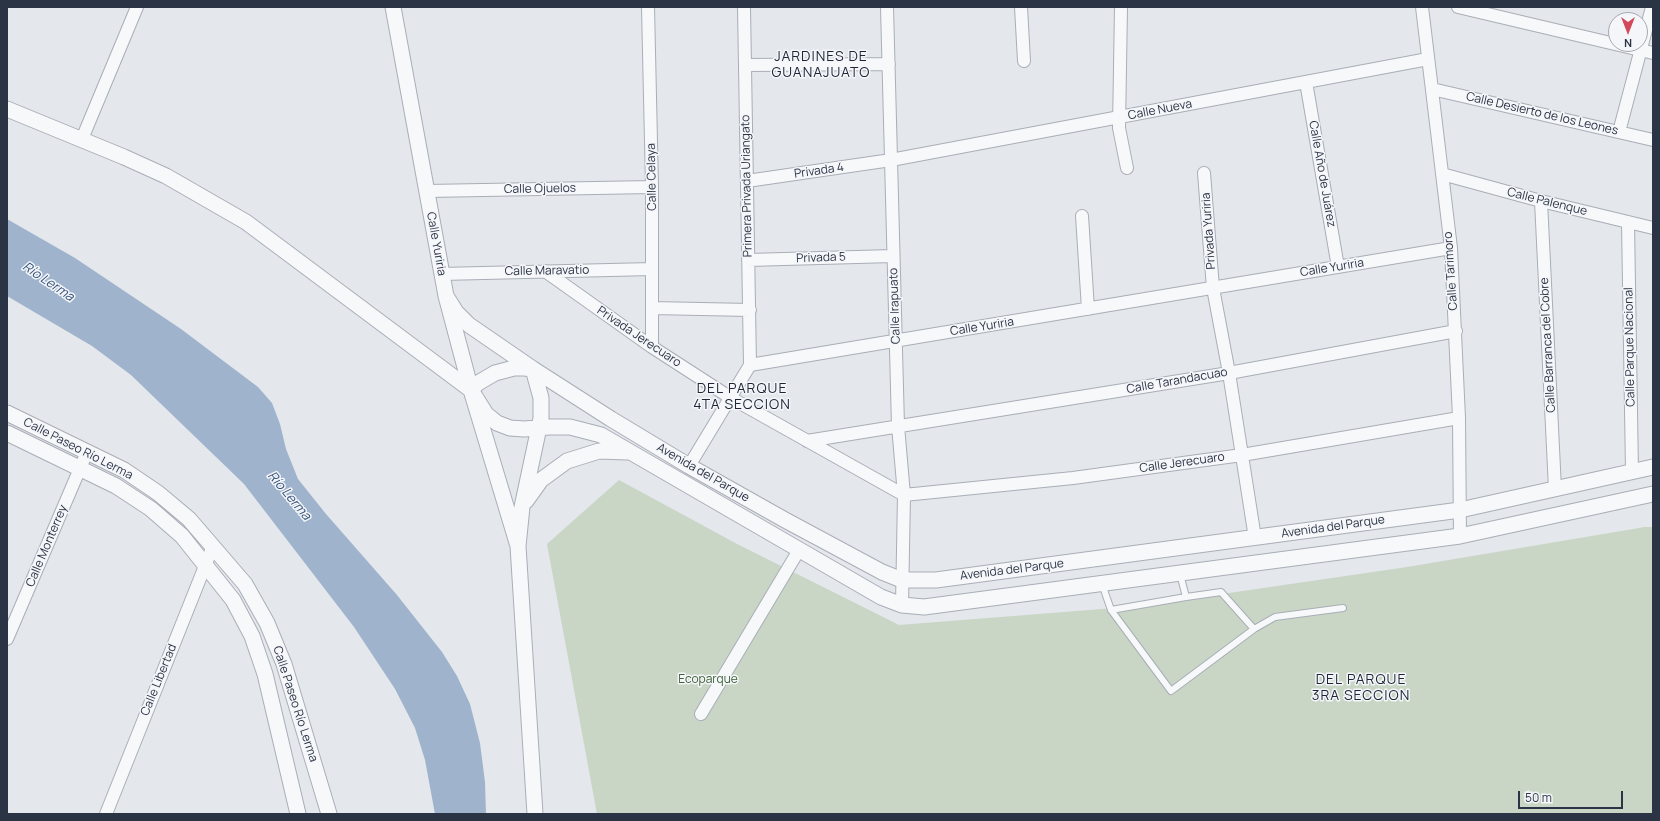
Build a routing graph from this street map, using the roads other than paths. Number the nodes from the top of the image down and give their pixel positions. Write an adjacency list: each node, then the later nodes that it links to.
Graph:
1 (137, 7): 23 (street)
2 (392, 7): 31 (street, Calle Yuriria)
3 (648, 7): 30 (street, Calle Celaya)
4 (744, 7): 16 (street, Primera Privada Uriangato)
5 (887, 7): 17 (street, Calle Irapuato)
6 (1021, 7): 15 (street)
7 (1123, 7): 21 (street)
8 (1422, 7): 14 (street, Calle Tarimoro)
9 (1458, 7): 12 (street)
10 (1652, 7): 11 (street)
11 (1648, 23)
12 (1608, 42)
13 (1640, 52): 22 (street)
14 (1428, 59): 18 (street, Calle Nueva); 19 (street, Calle Tarimoro)
15 (1024, 61)
16 (745, 64): 17 (street); 29 (street, Primera Privada Uriangato)
17 (889, 64): 25 (street, Calle Irapuato)
18 (1306, 82): 21 (street, Calle Nueva); 39 (street, Calle Año de Juárez)
19 (1432, 89): 22 (street, Calle Desierto de los Leones); 28 (street, Calle Tarimoro)
20 (7, 109): 23 (street)
21 (1118, 118): 25 (street, Calle Nueva); 26 (street)
22 (1619, 132): 24 (street, Calle Desierto de los Leones)
23 (82, 139): 54 (street)
24 (1653, 140)
25 (891, 160): 29 (street, Privada 4); 37 (street, Calle Irapuato)
26 (1127, 168)
27 (1204, 174): 43 (street, Privada Yuriria)
28 (1442, 174): 32 (street, Calle Palenque); 36 (street, Calle Tarimoro)
29 (747, 181): 38 (street, Primera Privada Uriangato)
30 (652, 187): 31 (street, Calle Ojuelos); 40 (street, Calle Celaya)
31 (427, 191): 42 (street, Calle Yuriria)
32 (1541, 201): 34 (street, Calle Palenque); 69 (street, Calle Barranca del Cobre)
33 (1082, 216): 46 (street)
34 (1628, 222): 35 (street, Calle Palenque); 68 (street, Calle Parque Nacional)
35 (1653, 228)
36 (1451, 248): 39 (street, Calle Yuriria); 48 (street, Calle Tarimoro)
37 (893, 256): 38 (street, Privada 5); 49 (street, Calle Irapuato)
38 (748, 260): 47 (street, Primera Privada Uriangato)
39 (1338, 267): 43 (street, Calle Yuriria)
40 (652, 269): 41 (street, Calle Maravatio); 45 (street, Calle Celaya)
41 (545, 271): 42 (street, Calle Maravatio); 50 (street, Privada Jerecuaro)
42 (441, 274): 44 (street, Calle Yuriria)
43 (1213, 288): 46 (street, Calle Yuriria); 53 (street)
44 (446, 296): 52 (street, Avenida del Parque); 54 (street, Calle Yuriria)
45 (652, 308): 47 (street); 50 (street, Calle Celaya)
46 (1088, 309): 49 (street, Calle Yuriria)
47 (750, 310): 51 (street, Primera Privada Uriangato)
48 (1456, 331): 53 (street, Calle Tarandacuao); 57 (street, Calle Tarimoro)
49 (896, 341): 51 (street, Calle Yuriria); 58 (street, Calle Irapuato)
50 (652, 347): 55 (street, Privada Jerecuaro)
51 (750, 365): 55 (street)
52 (533, 369): 54 (street); 59 (street); 65 (street, Avenida del Parque)
53 (1229, 373): 58 (street, Calle Tarandacuao); 64 (street)
54 (471, 390): 59 (street, Avenida del Parque); 77 (street, Calle Yuriria)
55 (731, 398): 61 (street, Privada Jerecuaro); 65 (street)
56 (7, 413): 62 (street, Calle Paseo Río Lerma)
57 (1459, 418): 64 (street, Calle Jerecuaro); 73 (street, Calle Tarimoro)
58 (898, 426): 61 (street, Calle Tarandacuao); 71 (street, Calle Irapuato)
59 (538, 427): 63 (street, Avenida del Parque); 72 (street)
60 (7, 434): 67 (street, Calle Paseo Río Lerma)
61 (807, 441): 71 (street, Privada Jerecuaro)
62 (87, 452): 67 (street, Calle Monterrey); 76 (street, Calle Paseo Río Lerma)
63 (632, 453): 72 (street); 78 (street, Avenida del Parque)
64 (1242, 455): 71 (street, Calle Jerecuaro); 75 (street)
65 (689, 466): 81 (street, Avenida del Parque)
66 (1653, 467): 68 (street, Avenida del Parque)
67 (80, 469): 79 (street, Calle Paseo Río Lerma); 88 (street, Calle Monterrey)
68 (1632, 472): 69 (street, Avenida del Parque)
69 (1555, 489): 73 (street, Avenida del Parque)
70 (1653, 494): 74 (street, Avenida del Parque)
71 (904, 495): 81 (street, Calle Irapuato)
72 (522, 507): 77 (street)
73 (1460, 510): 74 (street, Calle Tarimoro); 75 (street, Avenida del Parque)
74 (1460, 536): 80 (street, Avenida del Parque)
75 (1255, 538): 81 (street, Avenida del Parque)
76 (212, 546): 79 (street, Calle Libertad); 92 (street, Calle Paseo Río Lerma)
77 (518, 546): 93 (street)
78 (799, 550): 84 (street, Avenida del Parque); 89 (street)
79 (205, 565): 90 (street, Calle Libertad); 91 (street, Calle Paseo Río Lerma)
80 (1180, 574): 82 (street, Avenida del Parque); 83 (lane)
81 (902, 580): 84 (street, Calle Irapuato)
82 (1102, 584): 84 (street, Avenida del Parque); 86 (lane)
83 (1186, 596): 86 (lane); 87 (lane)
84 (902, 605)
85 (1344, 608): 87 (lane)
86 (1111, 610): 87 (lane)
87 (1254, 629)
88 (7, 639)
89 (701, 714)
90 (106, 814)
91 (298, 814)
92 (329, 814)
93 (535, 814)

